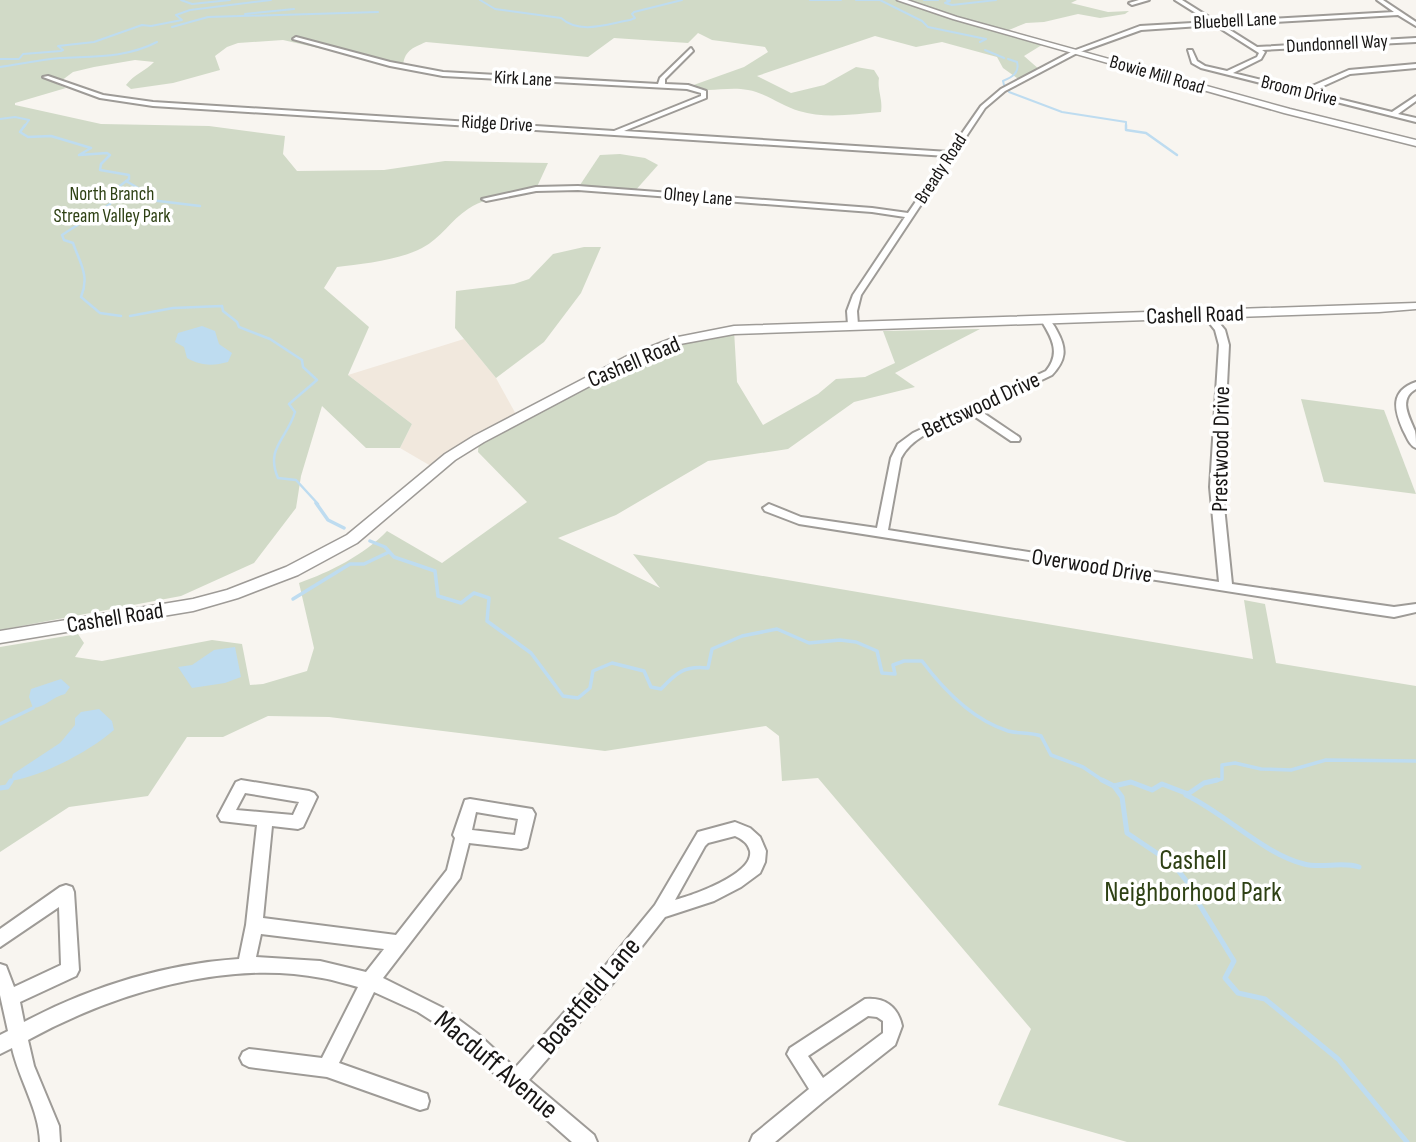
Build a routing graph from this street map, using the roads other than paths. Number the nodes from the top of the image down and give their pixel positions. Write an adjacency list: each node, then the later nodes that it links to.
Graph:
1 (1146, 0): 5 (street)
2 (1178, 0): 7 (street)
3 (1380, 0): 6 (street)
4 (902, 1): 14 (street, Bowie Mill Road)
5 (1132, 3)
6 (1399, 13): 7 (street, Bluebell Lane); 8 (street)
7 (1215, 22): 11 (street); 14 (street, Bluebell Lane)
8 (1416, 24)
9 (296, 39): 15 (street)
10 (1416, 40): 11 (street, Dundonnell Way)
11 (1259, 48): 17 (street)
12 (691, 50): 19 (street)
13 (1190, 51): 17 (street, Broom Drive)
14 (1075, 52): 25 (street, Bowie Mill Road); 26 (street, Bready Road)
15 (349, 54): 19 (street, Kirk Lane)
16 (1416, 66): 20 (street)
17 (1228, 73): 20 (street, Broom Drive)
18 (46, 77): 24 (street, Ridge Drive)
19 (661, 87): 24 (street, Kirk Lane)
20 (1302, 93): 22 (street, Broom Drive)
21 (1416, 99): 22 (street)
22 (1393, 114): 23 (street, Broom Drive)
23 (1416, 120)
24 (617, 132): 26 (street, Ridge Drive)
25 (1416, 143)
26 (951, 154): 28 (street, Bready Road)
27 (486, 199): 28 (street, Olney Lane)
28 (911, 216): 32 (street, Bready Road)
29 (1416, 306): 30 (street, Cashell Road)
30 (1208, 315): 31 (street, Cashell Road); 39 (street, Prestwood Drive)
31 (1046, 320): 32 (street, Cashell Road); 34 (street, Bettswood Drive)
32 (853, 325): 41 (street, Cashell Road)
33 (1416, 385): 36 (street)
34 (972, 410): 35 (street); 38 (street, Bettswood Drive)
35 (1015, 439)
36 (1416, 445)
37 (769, 508): 38 (street, Overwood Drive)
38 (883, 533): 39 (street, Overwood Drive)
39 (1226, 587): 40 (street, Overwood Drive)
40 (1416, 608)
41 (0, 637)
42 (265, 819): 42 (street); 45 (street)
43 (461, 835): 47 (street)
44 (661, 910): 44 (street, Boastfield Lane); 56 (street, Boastfield Lane)
45 (254, 925): 47 (street); 48 (street)
46 (0, 939): 51 (street)
47 (397, 943): 50 (street)
48 (246, 965): 50 (street, Macduff Avenue); 52 (street, Macduff Avenue)
49 (0, 972): 51 (street)
50 (370, 981): 55 (street); 56 (street, Macduff Avenue)
51 (10, 998): 52 (street)
52 (17, 1035): 53 (street, Macduff Avenue); 59 (street)
53 (0, 1045)
54 (249, 1058): 55 (street)
55 (327, 1068): 58 (street)
56 (516, 1081): 60 (street, Macduff Avenue)
57 (821, 1091): 57 (street); 61 (street)
58 (420, 1101)
59 (50, 1142)
60 (587, 1142)
61 (760, 1142)

